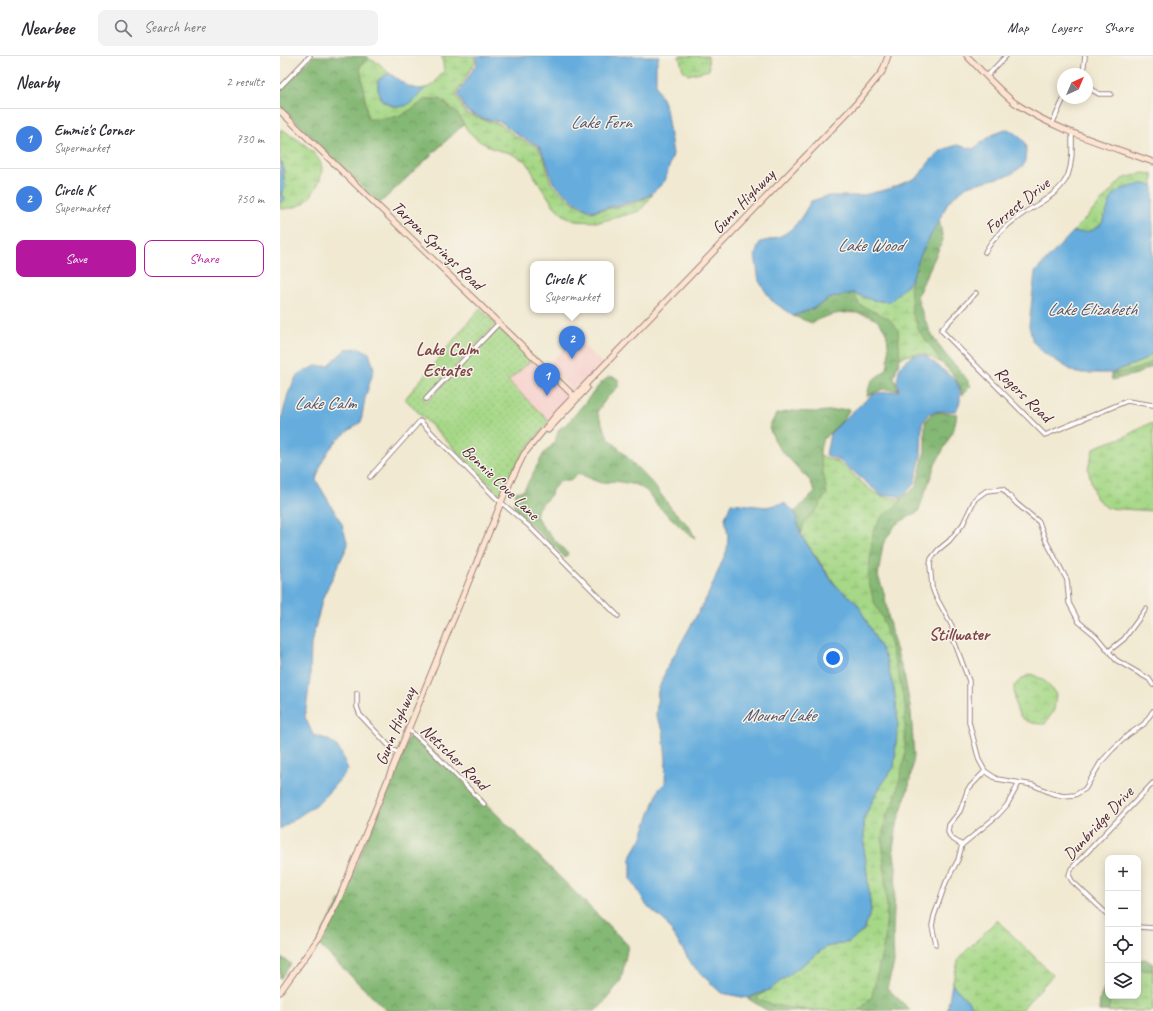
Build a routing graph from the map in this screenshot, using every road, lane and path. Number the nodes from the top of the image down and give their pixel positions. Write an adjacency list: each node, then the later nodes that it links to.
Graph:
1 (310, 56): 8 (street)
2 (888, 56): 19 (main road, Gunn Highway)
3 (967, 56): 7 (main road)
4 (1006, 56): 7 (street)
5 (1086, 56): 6 (street)
6 (1084, 68)
7 (987, 76): 13 (main road)
8 (280, 87)
9 (1093, 90): 10 (street)
10 (1110, 94)
11 (1061, 104): 13 (street)
12 (280, 111): 18 (main road, Tarpon Springs Road)
13 (1052, 124): 14 (main road)
14 (1072, 132): 15 (main road); 16 (street, Forrest Drive)
15 (1153, 162)
16 (985, 252)
17 (976, 292): 21 (street, Rogers Road)
18 (499, 323): 19 (main road, Tarpon Springs Road); 20 (street)
19 (576, 397): 23 (main road, Gunn Highway)
20 (426, 399)
21 (1153, 405)
22 (370, 477): 23 (street, Bonnie Cove Lane)
23 (501, 502): 25 (street, Bonnie Cove Lane); 30 (main road, Gunn Highway)
24 (1146, 609): 26 (street)
25 (618, 616)
26 (1109, 651): 27 (street); 32 (street)
27 (1153, 685)
28 (357, 693): 31 (street)
29 (1153, 712): 33 (street)
30 (408, 729): 31 (main road, Gunn Highway); 35 (street, Netscher Road)
31 (399, 753): 41 (main road, Gunn Highway)
32 (985, 771): 33 (street); 36 (street)
33 (1019, 783): 36 (street)
34 (1153, 783): 37 (street, Dunbridge Drive)
35 (484, 804)
36 (962, 845): 40 (street)
37 (1105, 912)
38 (1141, 927): 39 (street)
39 (1153, 928)
40 (936, 944)
41 (280, 992)

